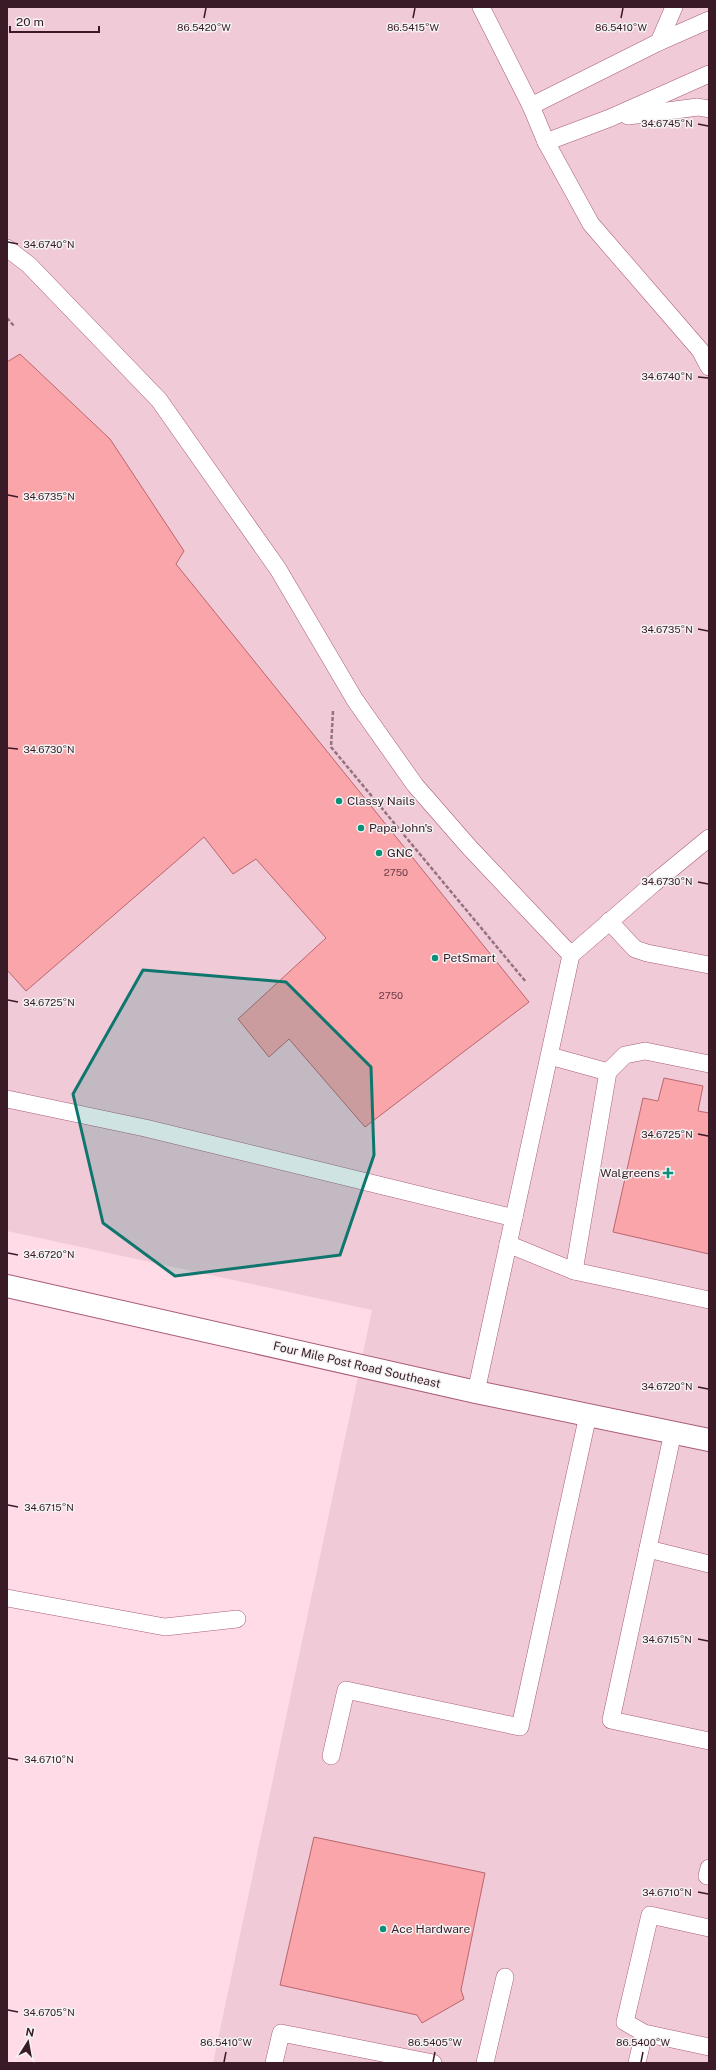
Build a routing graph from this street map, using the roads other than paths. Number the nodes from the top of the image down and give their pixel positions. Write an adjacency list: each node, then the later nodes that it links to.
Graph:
1 (481, 7): 6 (lane)
2 (674, 7): 4 (lane)
3 (709, 20): 4 (lane)
4 (659, 42): 6 (lane)
5 (709, 74): 8 (lane)
6 (531, 106): 9 (lane)
7 (709, 108): 8 (lane)
8 (610, 118): 9 (lane)
9 (546, 142): 11 (lane)
10 (7, 248): 14 (lane)
11 (709, 367)
12 (709, 838): 13 (lane)
13 (609, 922): 14 (lane); 15 (lane)
14 (571, 955): 16 (lane)
15 (709, 965)
16 (550, 1056): 18 (lane); 20 (lane)
17 (709, 1064): 18 (lane)
18 (608, 1072): 22 (lane)
19 (7, 1099): 20 (lane)
20 (514, 1218): 21 (lane)
21 (508, 1244): 22 (lane); 25 (lane)
22 (574, 1271): 24 (lane)
23 (7, 1286): 25 (main road, Four Mile Post Road Southeast)
24 (709, 1300)
25 (476, 1392): 26 (main road, Four Mile Post Road Southeast)
26 (588, 1415): 27 (main road, Four Mile Post Road Southeast); 34 (lane)
27 (673, 1432): 28 (main road, Four Mile Post Road Southeast); 29 (lane)
28 (709, 1440)
29 (648, 1549): 30 (lane); 33 (lane)
30 (709, 1564)
31 (7, 1598): 32 (lane)
32 (237, 1619)
33 (709, 1741)
34 (331, 1756)
35 (709, 1868): 36 (lane)
36 (709, 1876)
37 (709, 1928): 39 (lane)
38 (505, 1977): 43 (lane)
39 (644, 2033): 40 (lane); 44 (lane)
40 (709, 2047)
41 (274, 2063): 42 (lane)
42 (433, 2063)
43 (485, 2063)
44 (638, 2063)

